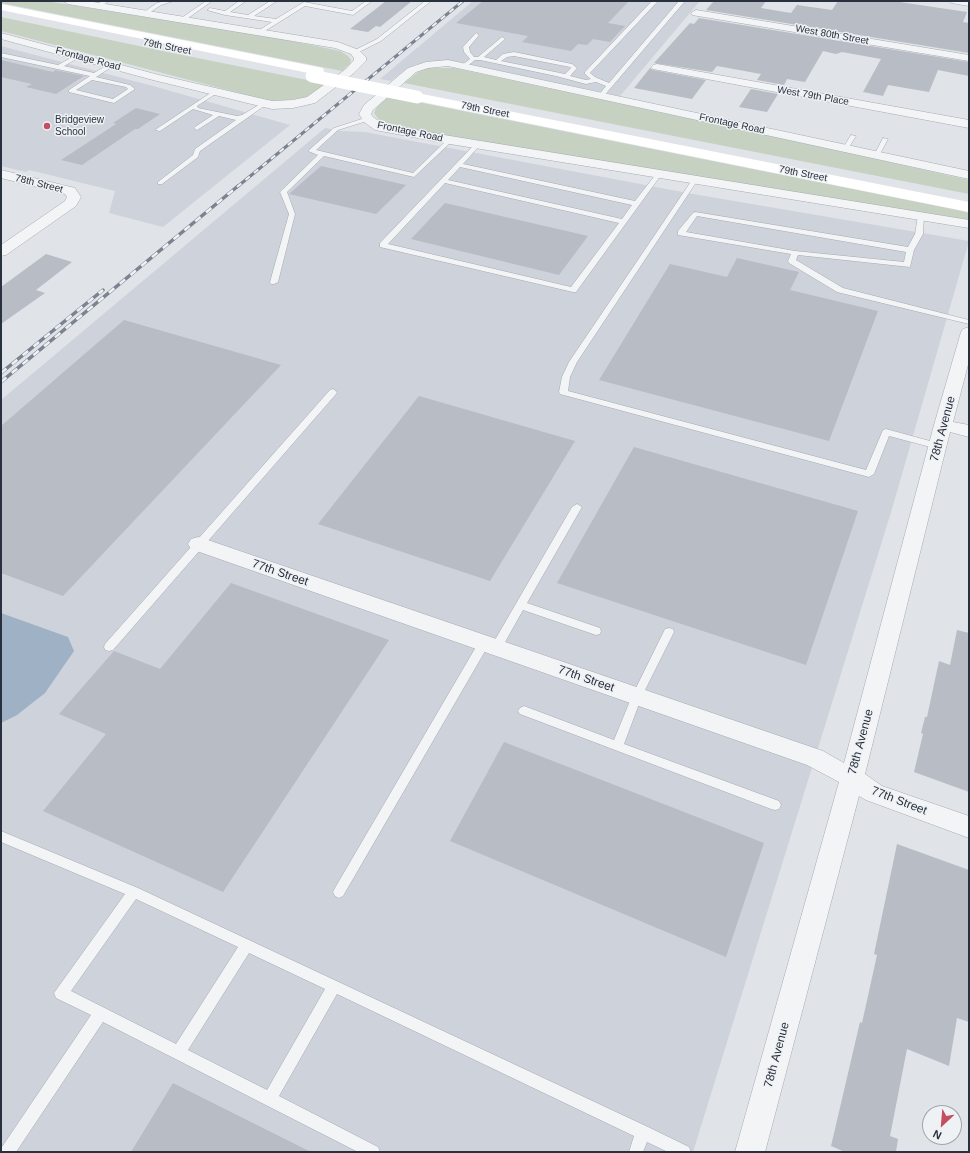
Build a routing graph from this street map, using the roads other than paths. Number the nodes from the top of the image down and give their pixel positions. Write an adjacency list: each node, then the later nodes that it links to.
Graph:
1 (68, 1): 14 (street)
2 (167, 1): 21 (lane)
3 (209, 1): 23 (lane)
4 (243, 1): 19 (lane)
5 (274, 1): 22 (lane)
6 (328, 1): 15 (lane)
7 (369, 1): 15 (lane)
8 (428, 1): 29 (lane)
9 (655, 1): 42 (lane)
10 (682, 1): 43 (lane)
11 (955, 1): 13 (street)
12 (302, 2): 15 (lane); 24 (lane)
13 (969, 3)
14 (102, 4): 21 (street)
15 (319, 6)
16 (1, 7): 39 (main road, 79th Street)
17 (210, 10): 19 (lane)
18 (1, 13): 39 (main road, 79th Street)
19 (225, 13): 22 (lane)
20 (696, 13): 33 (street, West 80th Street)
21 (144, 14): 23 (street)
22 (249, 16): 24 (lane)
23 (182, 20): 25 (street)
24 (277, 21): 25 (lane)
25 (260, 32): 29 (street)
26 (476, 34): 35 (lane)
27 (1, 36): 31 (street, Frontage Road)
28 (502, 39): 32 (lane)
29 (355, 52): 47 (street, Frontage Road)
30 (1, 55): 37 (lane)
31 (78, 56): 36 (street, Frontage Road); 37 (lane)
32 (480, 58): 34 (lane); 35 (lane)
33 (969, 58)
34 (496, 62): 41 (lane); 41 (lane)
35 (468, 63): 46 (street, Frontage Road); 51 (street, Frontage Road)
36 (111, 66): 40 (lane); 44 (street, Frontage Road)
37 (59, 67): 40 (lane)
38 (657, 68): 52 (street, West 79th Place)
39 (315, 73): 45 (main road, 79th Street, bridge)
40 (93, 77): 40 (lane)
41 (566, 77): 42 (lane)
42 (596, 80): 43 (lane)
43 (611, 86): 46 (lane)
44 (215, 92): 47 (street, Frontage Road); 48 (lane)
45 (420, 94): 69 (main road, 79th Street); 71 (main road, 79th Street)
46 (601, 96): 59 (street, Frontage Road)
47 (264, 104): 50 (lane)
48 (194, 106): 49 (lane); 54 (lane)
49 (218, 114): 50 (lane); 53 (lane)
50 (244, 117): 68 (lane)
51 (368, 119): 57 (street, Frontage Road); 60 (lane)
52 (969, 124)
53 (197, 128)
54 (158, 130)
55 (853, 136): 59 (lane)
56 (885, 139): 61 (lane)
57 (450, 140): 58 (street, Frontage Road); 60 (lane)
58 (477, 145): 62 (lane); 65 (street, Frontage Road)
59 (846, 148): 61 (street, Frontage Road)
60 (322, 154): 78 (lane)
61 (877, 155): 64 (street, Frontage Road)
62 (458, 165): 66 (lane); 70 (lane)
63 (1, 174): 76 (street, 78th Street)
64 (969, 174)
65 (658, 175): 67 (street, Frontage Road); 70 (lane)
66 (443, 181): 73 (lane); 73 (lane)
67 (694, 181): 72 (street, Frontage Road); 83 (lane)
68 (160, 183)
69 (969, 199)
70 (637, 204): 73 (lane)
71 (969, 207)
72 (922, 216): 74 (street, Frontage Road); 75 (lane)
73 (624, 222)
74 (969, 224)
75 (910, 250): 77 (lane); 77 (lane)
76 (1, 252)
77 (795, 253): 79 (lane)
78 (274, 282)
79 (969, 322)
80 (969, 332): 83 (street, 78th Avenue)
81 (333, 392): 85 (lane)
82 (969, 431): 83 (street)
83 (941, 435): 94 (street, 78th Avenue)
84 (577, 507): 86 (lane)
85 (198, 544): 89 (street, 77th Street); 90 (lane)
86 (521, 605): 87 (lane); 89 (lane)
87 (596, 631)
88 (669, 632): 91 (lane)
89 (490, 646): 91 (street, 77th Street); 99 (lane)
90 (109, 647)
91 (637, 696): 93 (lane); 94 (street, 77th Street)
92 (524, 711): 93 (lane)
93 (618, 745): 95 (lane)
94 (852, 778): 96 (street, 77th Street); 110 (street, 78th Avenue)
95 (775, 805)
96 (969, 827)
97 (1, 836): 98 (lane)
98 (134, 892): 100 (lane); 102 (lane)
99 (340, 892)
100 (247, 945): 101 (lane); 103 (lane)
101 (334, 986): 104 (lane); 105 (lane)
102 (100, 1014): 103 (lane); 106 (lane)
103 (179, 1052): 104 (lane)
104 (270, 1098): 107 (lane)
105 (643, 1132): 108 (lane); 109 (lane)
106 (7, 1152)
107 (373, 1152)
108 (636, 1152)
109 (684, 1152)
110 (750, 1152)

